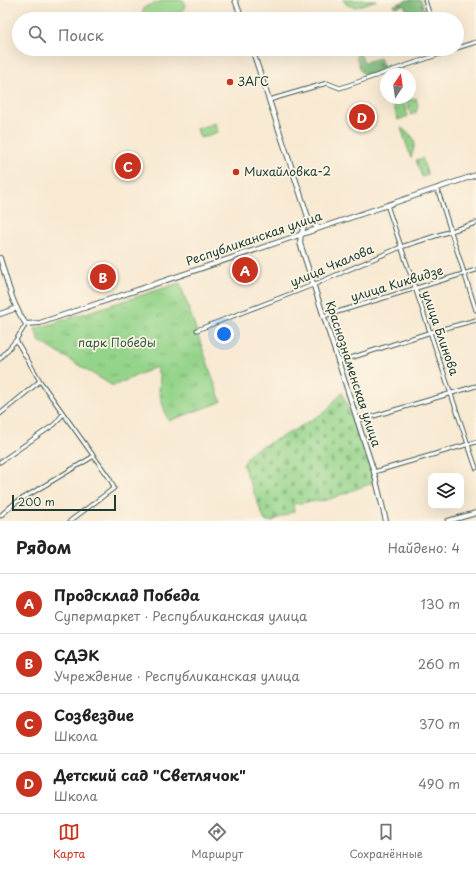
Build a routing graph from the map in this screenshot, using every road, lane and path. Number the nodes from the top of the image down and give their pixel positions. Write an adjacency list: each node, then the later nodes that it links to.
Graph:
1 (235, 0): 3 (street)
2 (425, 0): 4 (street)
3 (239, 12)
4 (429, 12)
5 (476, 42): 6 (street)
6 (464, 46)
7 (254, 56): 9 (street)
8 (433, 56): 9 (street)
9 (269, 100): 13 (street)
10 (476, 175): 11 (street, Республиканская улица)
11 (437, 188): 12 (street, Республиканская улица); 16 (street)
12 (387, 205): 15 (street, Республиканская улица); 20 (street, улица Блинова)
13 (308, 217): 15 (street); 17 (street, Краснознаменская улица)
14 (476, 223): 16 (street, улица Чкалова)
15 (320, 228): 17 (street, Республиканская улица)
16 (450, 231): 20 (street, улица Чкалова); 23 (street)
17 (301, 234): 18 (street, Республиканская улица); 19 (street, Краснознаменская улица)
18 (289, 238): 19 (street); 31 (street, Республиканская улица)
19 (300, 243): 24 (street, Краснознаменская улица)
20 (401, 247): 24 (street, улица Чкалова); 25 (street, улица Блинова)
21 (0, 258): 26 (street)
22 (476, 270): 23 (street, улица Киквидзе)
23 (464, 273): 25 (street, улица Киквидзе); 27 (street)
24 (313, 285): 29 (street, Краснознаменская улица); 32 (street, улица Чкалова)
25 (415, 287): 29 (street, улица Киквидзе); 33 (street, улица Блинова)
26 (16, 308): 28 (street); 31 (street)
27 (476, 310)
28 (0, 314)
29 (324, 316): 36 (street, Краснознаменская улица)
30 (476, 320): 33 (street)
31 (26, 324): 34 (street)
32 (197, 330)
33 (431, 332): 36 (street); 39 (street, улица Блинова)
34 (16, 340): 35 (street); 37 (street)
35 (0, 359)
36 (338, 362): 42 (street, Краснознаменская улица)
37 (40, 381): 40 (street); 41 (street)
38 (476, 386): 39 (street)
39 (451, 393): 42 (street); 44 (street, улица Блинова)
40 (0, 414)
41 (63, 414): 45 (street); 46 (street)
42 (357, 422): 48 (street, Краснознаменская улица)
43 (476, 442): 44 (street)
44 (468, 444): 47 (street, улица Блинова); 48 (street)
45 (94, 456): 50 (street); 51 (street)
46 (0, 462)
47 (476, 468)
48 (374, 472): 54 (street, Краснознаменская улица)
49 (476, 513): 55 (street)
50 (0, 516)
51 (76, 516): 52 (street); 53 (street)
52 (70, 521)
53 (80, 521)
54 (386, 521)
55 (448, 521)

